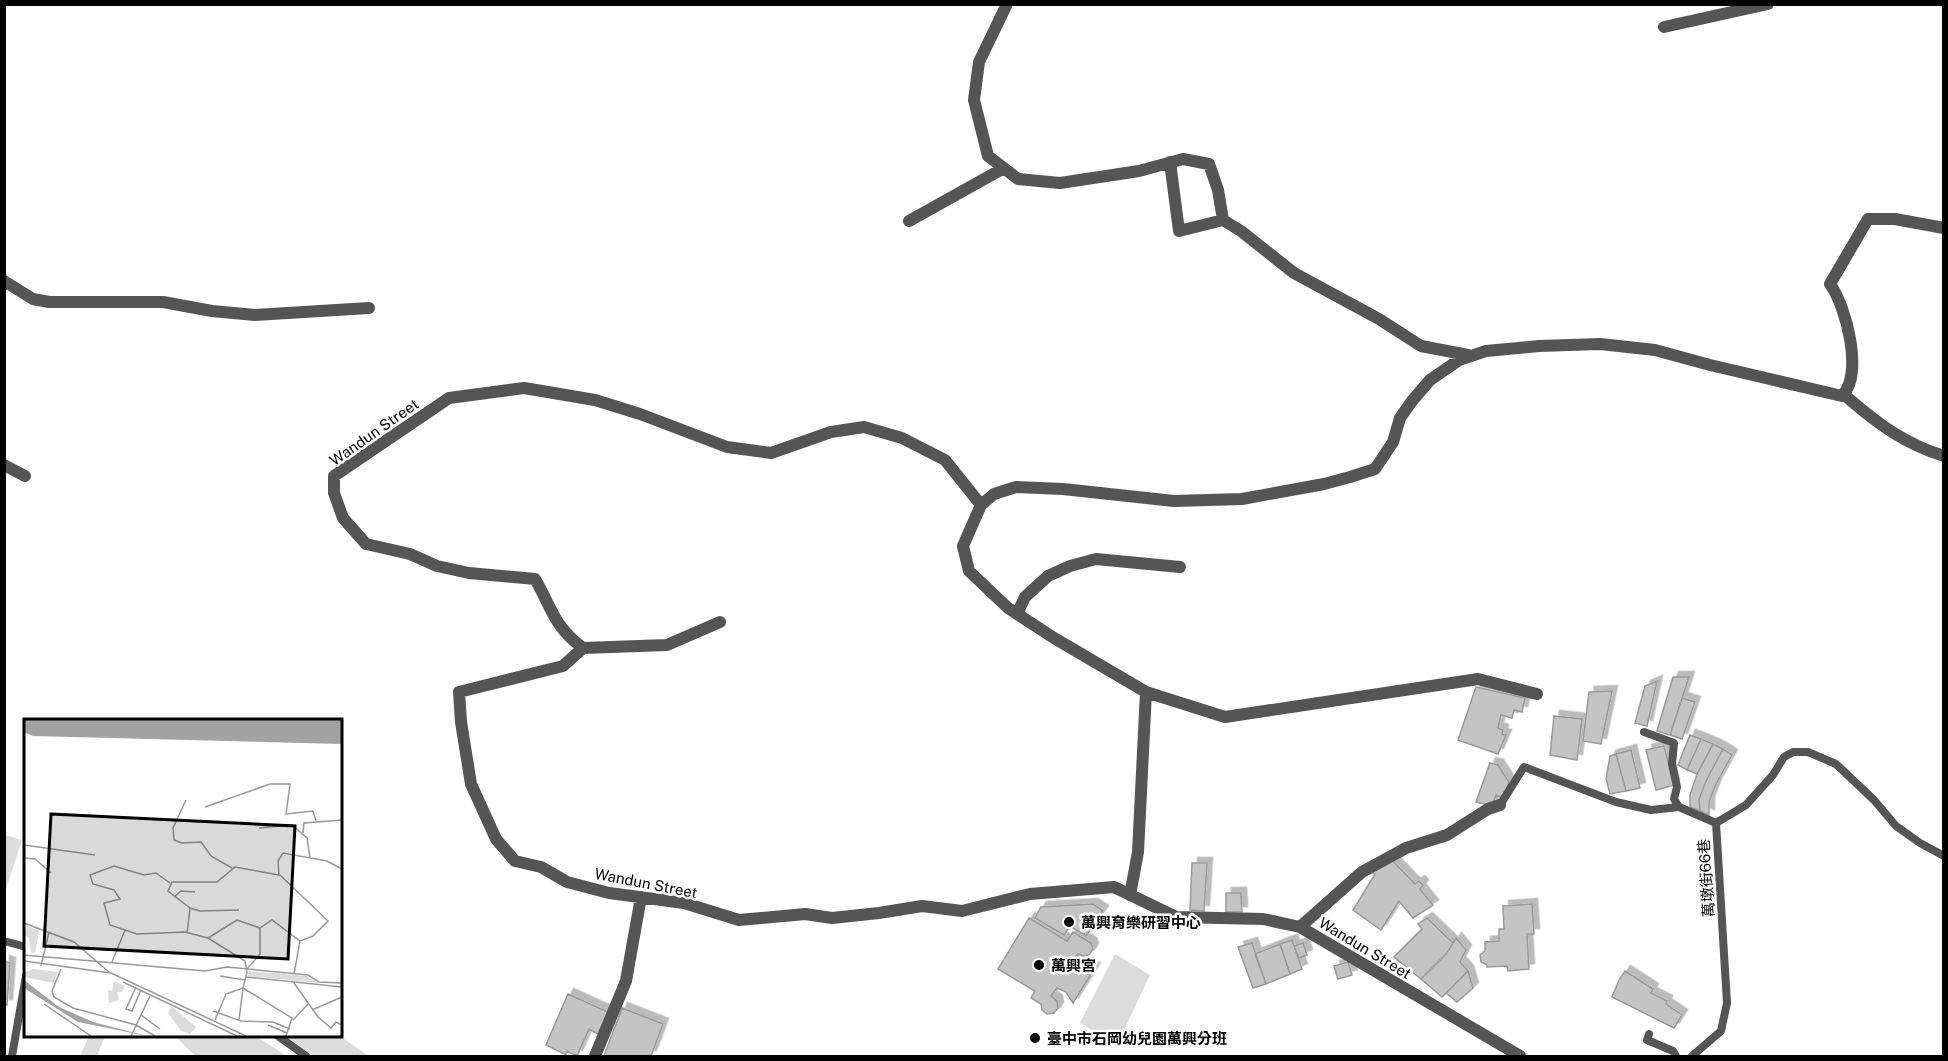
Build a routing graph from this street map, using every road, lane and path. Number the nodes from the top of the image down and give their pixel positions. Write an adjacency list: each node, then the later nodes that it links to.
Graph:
1 (1007, 4): 5 (street)
2 (1768, 4): 3 (street)
3 (1664, 27)
4 (1170, 162): 5 (street); 6 (street); 6 (street)
5 (1004, 168): 7 (street)
6 (1223, 220): 11 (street)
7 (909, 221)
8 (1944, 228): 11 (street)
9 (4, 280): 10 (street)
10 (369, 308)
11 (1473, 355): 16 (street)
12 (1848, 398): 13 (street)
13 (1944, 456)
14 (4, 465): 15 (street)
15 (25, 476)
16 (981, 506): 18 (street); 20 (street, Wandun Street)
17 (1180, 567): 18 (street)
18 (1017, 614): 21 (street)
19 (720, 622): 20 (street)
20 (583, 648): 29 (street, Wandun Street)
21 (1146, 692): 22 (street); 28 (street)
22 (1537, 694)
23 (1644, 732): 25 (lane)
24 (1500, 805): 25 (lane, 萬墩街66巷); 30 (street)
25 (1680, 807): 26 (lane, 萬墩街66巷)
26 (1716, 823): 27 (lane); 41 (lane, 萬墩街66巷)
27 (1944, 855)
28 (1130, 895): 29 (street, Wandun Street); 30 (street, Wandun Street)
29 (641, 897): 38 (street)
30 (1300, 927): 39 (street, Wandun Street)
31 (4, 941): 32 (lane)
32 (24, 946)
33 (24, 987): 36 (lane)
34 (1649, 1034): 40 (lane)
35 (281, 1037): 37 (lane)
36 (12, 1056)
37 (306, 1056)
38 (595, 1056)
39 (1520, 1056)
40 (1676, 1056)
41 (1692, 1056)

